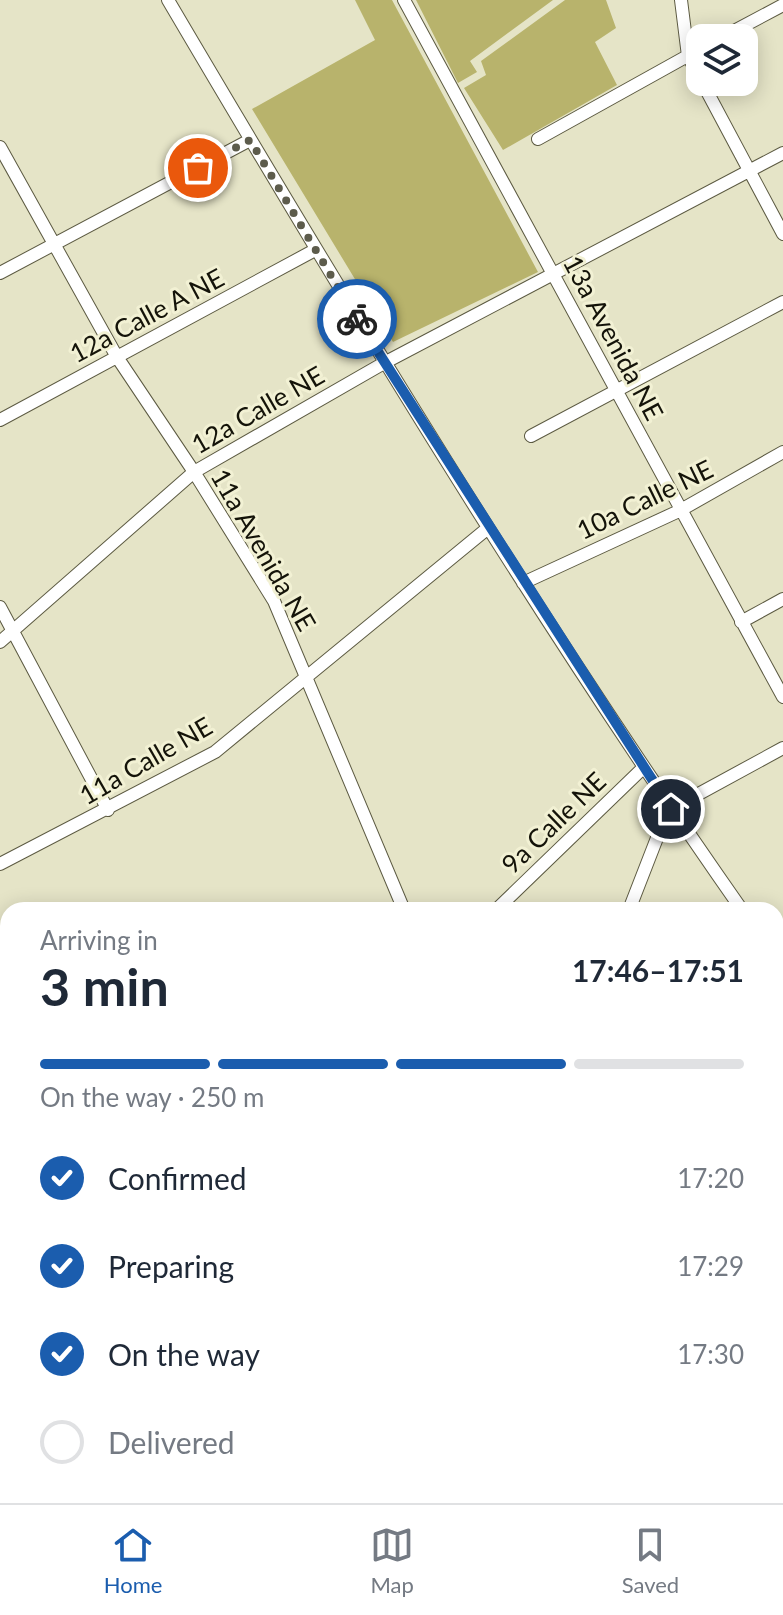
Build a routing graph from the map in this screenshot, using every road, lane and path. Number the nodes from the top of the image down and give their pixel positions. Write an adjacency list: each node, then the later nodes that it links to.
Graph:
1 (168, 0): 10 (street)
2 (404, 0): 18 (street, 13a Avenida NE)
3 (681, 0): 6 (street)
4 (783, 5): 5 (street)
5 (747, 24)
6 (686, 40)
7 (686, 57): 9 (street)
8 (710, 96): 13 (street)
9 (538, 139)
10 (250, 140): 15 (street); 16 (street)
11 (0, 147): 15 (street, 11a Avenida NE)
12 (783, 153): 13 (street, 12a Calle NE)
13 (750, 171): 14 (street); 18 (street, 12a Calle NE)
14 (783, 234)
15 (54, 244): 17 (street); 20 (street, 11a Avenida NE)
16 (315, 250): 20 (street, 12a Calle A NE); 21 (street)
17 (0, 273)
18 (555, 274): 21 (street, 12a Calle NE); 22 (street, 13a Avenida NE)
19 (783, 302): 22 (street)
20 (117, 357): 23 (street, 12a Calle A NE); 26 (street, 11a Avenida NE)
21 (384, 363): 26 (street, 12a Calle NE); 28 (street)
22 (616, 391): 24 (street); 27 (street, 13a Avenida NE)
23 (0, 420)
24 (531, 436)
25 (783, 452): 27 (street, 10a Calle NE)
26 (194, 472): 33 (street, 12a Calle NE); 35 (street, 11a Avenida NE)
27 (679, 511): 29 (street, 10a Calle NE); 32 (street, 13a Avenida NE)
28 (488, 528): 29 (street); 35 (street, 11a Calle NE)
29 (523, 583): 38 (street)
30 (783, 599): 32 (street)
31 (0, 607): 33 (street)
32 (741, 622): 36 (street, 13a Avenida NE)
33 (13, 629): 34 (street, 12a Calle NE); 40 (street)
34 (0, 642)
35 (306, 679): 40 (street, 11a Calle NE); 42 (street, 11a Avenida NE)
36 (783, 697)
37 (783, 748): 39 (street)
38 (643, 768): 39 (street); 43 (street, 9a Calle NE)
39 (671, 809): 44 (street); 45 (street)
40 (108, 810): 41 (street, 11a Calle NE)
41 (0, 864)
42 (401, 902)
43 (504, 902)
44 (632, 902)
45 (736, 902)

